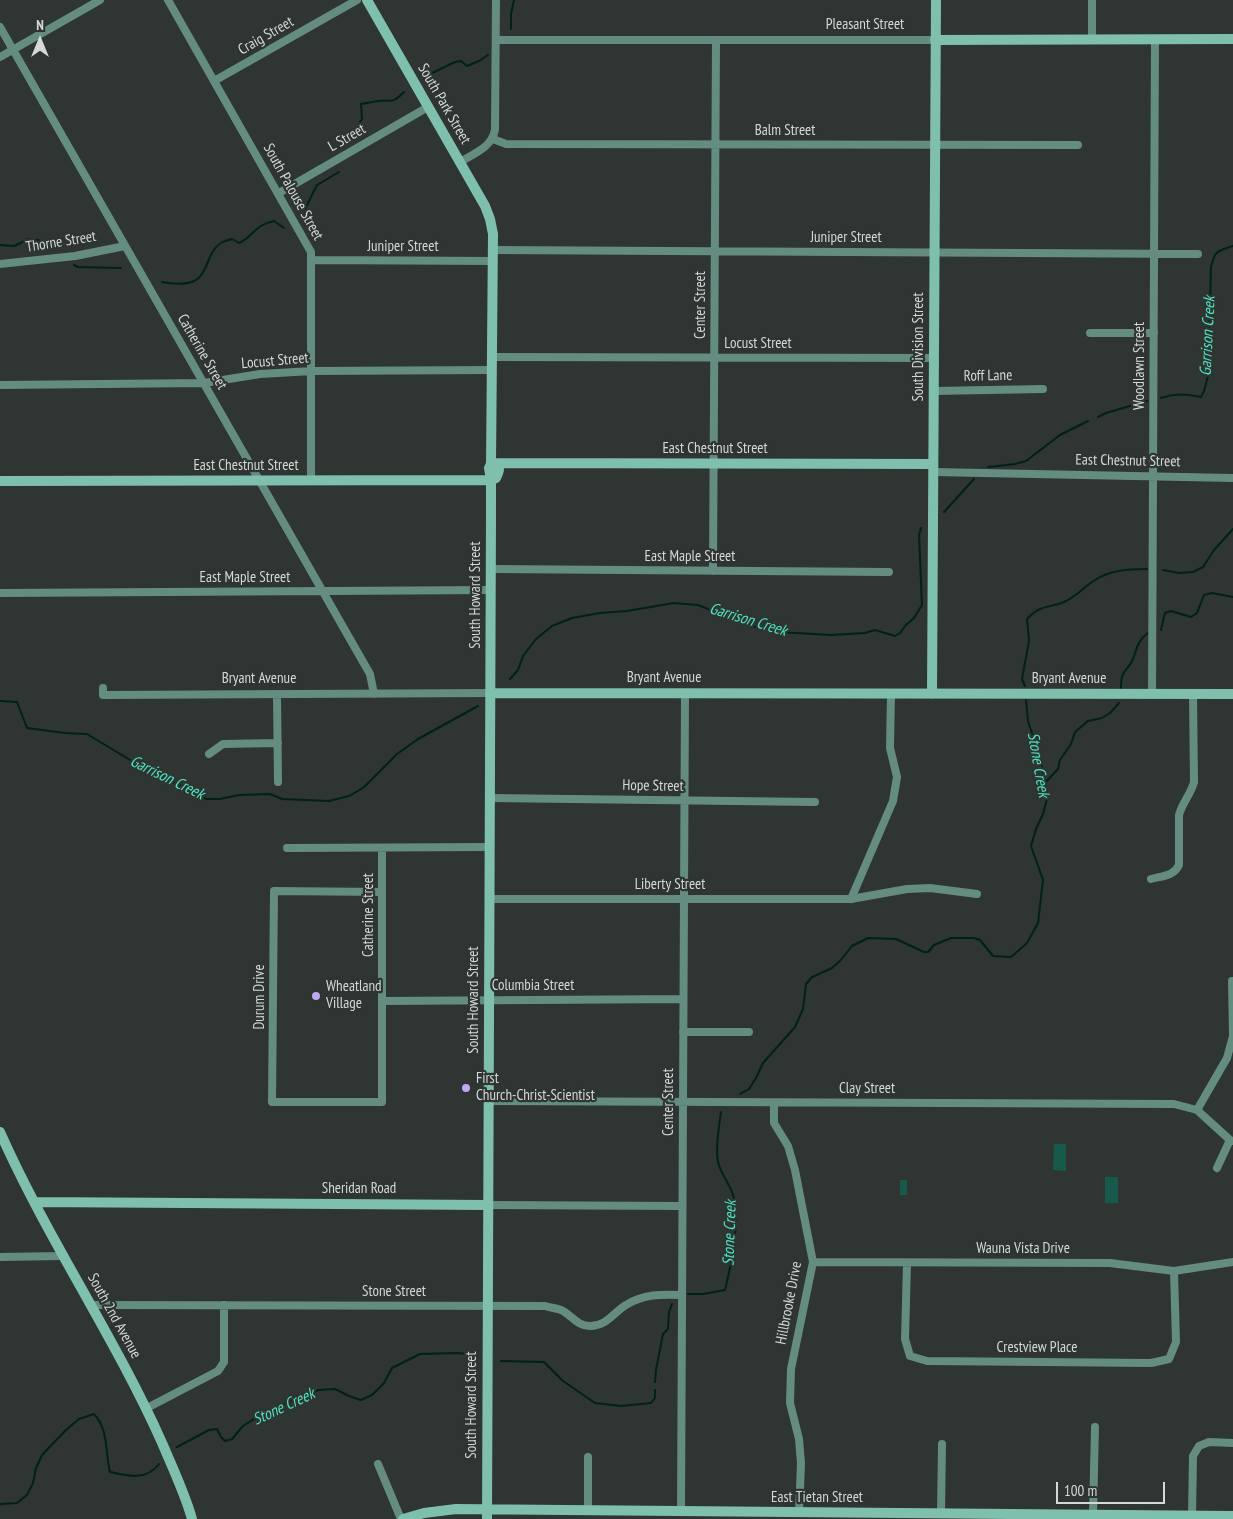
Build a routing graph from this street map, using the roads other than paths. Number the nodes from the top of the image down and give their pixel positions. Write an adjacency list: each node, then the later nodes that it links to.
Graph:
1 (100, 0): 15 (street)
2 (168, 0): 17 (street, South Palouse Street)
3 (356, 0): 17 (street, Craig Street)
4 (367, 0): 18 (main road, South Park Street)
5 (496, 0): 12 (street)
6 (936, 0): 14 (main road, South Division Street)
7 (1092, 0): 9 (street)
8 (0, 27): 15 (street, Catherine Street)
9 (1092, 39): 10 (main road, Pleasant Street); 14 (main road, Pleasant Street)
10 (1155, 39): 11 (main road, Pleasant Street); 29 (street, Woodlawn Street)
11 (1233, 39)
12 (496, 40): 13 (street, Pleasant Street); 19 (street)
13 (716, 40): 14 (street, Pleasant Street); 20 (street, Center Street)
14 (935, 40): 21 (main road, South Division Street)
15 (13, 50): 16 (street); 25 (street, Catherine Street)
16 (0, 57)
17 (214, 81): 24 (street, South Palouse Street)
18 (428, 107): 23 (main road, South Park Street); 24 (street, L Street)
19 (493, 139): 20 (street, Balm Street); 23 (street)
20 (715, 144): 21 (street, Balm Street); 27 (street, Center Street)
21 (935, 145): 22 (street, Balm Street); 28 (main road, South Division Street)
22 (1078, 145)
23 (460, 162): 26 (main road, South Park Street)
24 (279, 193): 31 (street, South Palouse Street)
25 (125, 246): 33 (street, Thorne Street); 41 (street, Catherine Street)
26 (493, 250): 27 (street, Juniper Street); 32 (main road)
27 (715, 251): 28 (street, Juniper Street); 37 (street, Center Street)
28 (934, 252): 29 (street, Juniper Street); 38 (main road, South Division Street)
29 (1154, 254): 30 (street, Juniper Street); 35 (street, Woodlawn Street)
30 (1198, 254)
31 (312, 260): 32 (street, Juniper Street); 40 (street, South Palouse Street)
32 (493, 261): 36 (main road)
33 (0, 264)
34 (1090, 333): 35 (street)
35 (1154, 333): 48 (street, Woodlawn Street)
36 (492, 357): 37 (street, Locust Street); 39 (main road)
37 (714, 358): 38 (street, Locust Street); 46 (street, Center Street)
38 (934, 358): 44 (main road, South Division Street)
39 (492, 370): 40 (street, Locust Street); 45 (main road)
40 (312, 371): 41 (street, Locust Street); 51 (street, South Palouse Street)
41 (204, 383): 42 (street, Locust Street); 50 (street, Catherine Street)
42 (0, 385)
43 (1043, 389): 44 (street, Roff Lane)
44 (934, 391): 47 (main road, South Division Street)
45 (495, 464): 46 (main road, East Chestnut Street); 52 (main road)
46 (714, 464): 47 (main road, East Chestnut Street); 55 (street, Center Street)
47 (933, 468): 48 (street, East Chestnut Street); 66 (main road, South Division Street)
48 (1153, 476): 49 (street, East Chestnut Street); 67 (street, Woodlawn Street)
49 (1233, 478)
50 (259, 480): 51 (main road, East Chestnut Street); 53 (main road, East Chestnut Street); 58 (street, Catherine Street)
51 (311, 480): 52 (main road, East Chestnut Street)
52 (491, 480): 54 (main road, South Howard Street)
53 (0, 481)
54 (491, 569): 55 (street, East Maple Street); 57 (main road, South Howard Street)
55 (713, 570): 56 (street, East Maple Street)
56 (889, 572)
57 (491, 590): 58 (street, East Maple Street); 61 (main road, South Howard Street)
58 (322, 591): 59 (street, East Maple Street); 64 (street, Catherine Street)
59 (0, 593)
60 (103, 688): 63 (street, Bryant Avenue)
61 (490, 693): 62 (main road, Bryant Avenue); 64 (street, Bryant Avenue); 73 (main road, South Howard Street)
62 (685, 693): 65 (main road, Bryant Avenue); 74 (street, Center Street)
63 (277, 694): 64 (street, Bryant Avenue); 70 (street)
64 (374, 694)
65 (891, 694): 66 (main road, Bryant Avenue); 84 (street)
66 (932, 694): 67 (main road, Bryant Avenue)
67 (1152, 694): 68 (main road, Bryant Avenue)
68 (1193, 694): 69 (main road, Bryant Avenue); 79 (street)
69 (1233, 694)
70 (278, 744): 71 (street); 72 (street)
71 (210, 754)
72 (278, 782)
73 (490, 798): 74 (street, Hope Street); 78 (main road, South Howard Street)
74 (684, 800): 75 (street, Hope Street); 83 (street, Center Street)
75 (816, 802)
76 (287, 848): 77 (street)
77 (382, 848): 78 (street); 80 (street, Catherine Street)
78 (490, 848): 82 (main road, South Howard Street)
79 (1151, 879)
80 (382, 892): 88 (street, Catherine Street); 92 (street, Durum Drive)
81 (977, 894): 84 (street, Liberty Street)
82 (490, 899): 83 (street, Liberty Street); 87 (main road, South Howard Street)
83 (684, 899): 84 (street, Liberty Street); 86 (street, Center Street)
84 (850, 899)
85 (1232, 981): 95 (street)
86 (683, 999): 87 (street, Columbia Street); 89 (street, Center Street)
87 (489, 1000): 88 (street, Columbia Street); 91 (main road, South Howard Street)
88 (382, 1001): 92 (street, Catherine Street)
89 (683, 1032): 90 (street); 93 (street, Center Street)
90 (749, 1032)
91 (489, 1101): 93 (street, Clay Street); 100 (main road, South Howard Street)
92 (382, 1102)
93 (683, 1102): 94 (street, Clay Street); 101 (street, Center Street)
94 (774, 1103): 95 (street, Clay Street); 104 (street, Hillbrooke Drive)
95 (1197, 1110): 97 (street, Clay Street)
96 (1, 1136): 99 (main road, South 2nd Avenue)
97 (1231, 1141): 98 (street)
98 (1217, 1168)
99 (35, 1202): 100 (main road, Sheridan Road); 102 (main road, South 2nd Avenue)
100 (488, 1205): 101 (street, Sheridan Road); 111 (main road, South Howard Street)
101 (682, 1206): 108 (street, Center Street)
102 (64, 1256): 103 (street); 109 (main road, South 2nd Avenue)
103 (0, 1257)
104 (813, 1262): 106 (street, Wauna Vista Drive); 120 (street, Hillbrooke Drive)
105 (1233, 1262): 107 (street, Wauna Vista Drive)
106 (907, 1263): 107 (street, Wauna Vista Drive); 107 (street, Crestview Place)
107 (1174, 1271)
108 (682, 1295): 111 (street, Stone Street); 119 (street, Center Street)
109 (92, 1305): 110 (street, Stone Street); 112 (main road, South 2nd Avenue)
110 (224, 1305): 111 (street, Stone Street); 112 (street)
111 (488, 1307): 122 (main road, South Howard Street)
112 (147, 1408): 128 (main road, South 2nd Avenue)
113 (1095, 1427): 123 (street)
114 (1233, 1443): 124 (street)
115 (942, 1444): 121 (street)
116 (588, 1457): 118 (street)
117 (378, 1464): 129 (street)
118 (588, 1511): 119 (main road, East Tietan Street); 122 (main road, East Tietan Street)
119 (681, 1512): 120 (main road, East Tietan Street)
120 (799, 1513): 125 (main road, East Tietan Street)
121 (941, 1513): 123 (main road, East Tietan Street); 126 (main road, East Tietan Street)
122 (487, 1515): 129 (main road, East Tietan Street)
123 (1093, 1515): 124 (main road, East Tietan Street)
124 (1192, 1515): 127 (main road, East Tietan Street)
125 (813, 1516): 126 (main road, East Tietan Street)
126 (924, 1516)
127 (1233, 1516)
128 (192, 1519)
129 (402, 1519)

